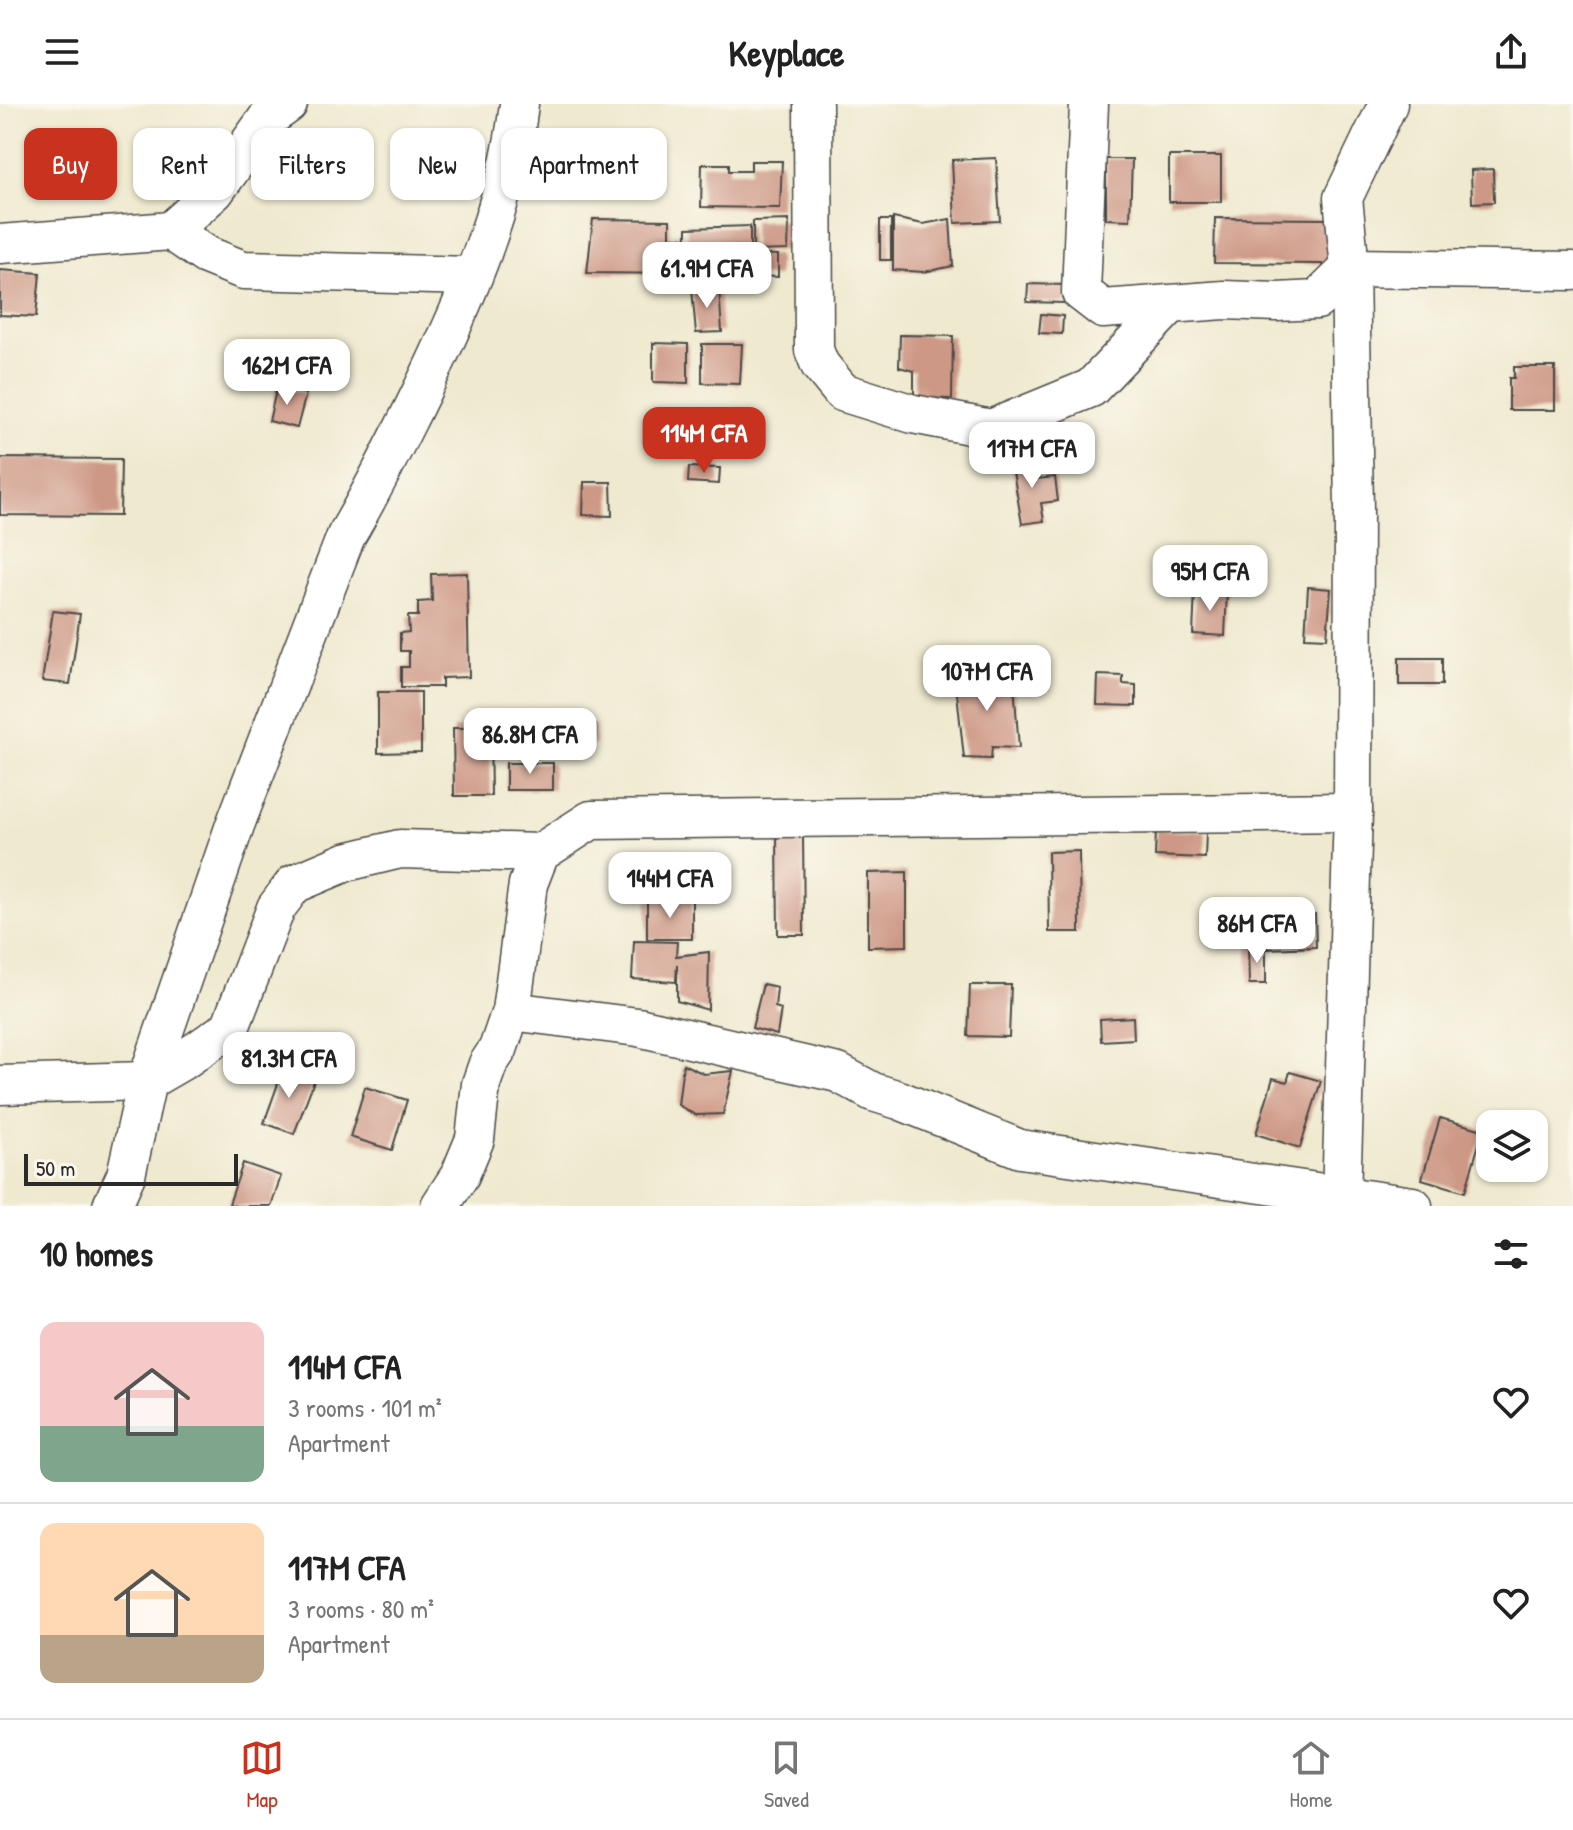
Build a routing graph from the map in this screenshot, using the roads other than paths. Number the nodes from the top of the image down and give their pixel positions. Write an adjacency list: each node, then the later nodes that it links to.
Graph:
1 (519, 104): 10 (street)
2 (813, 104): 11 (street)
3 (1089, 104): 11 (street)
4 (1388, 104): 8 (street)
5 (272, 109): 6 (street)
6 (171, 231): 7 (street); 10 (street)
7 (0, 244)
8 (1350, 268): 9 (street); 11 (street); 12 (street)
9 (1573, 271)
10 (472, 276): 15 (street)
11 (1170, 305)
12 (1353, 812): 13 (street); 17 (street)
13 (540, 853): 14 (street); 15 (street)
14 (511, 1011): 17 (street); 19 (street)
15 (147, 1081): 16 (street); 18 (street)
16 (0, 1085)
17 (1341, 1197): 20 (street)
18 (112, 1206)
19 (440, 1206)
20 (1413, 1206)

